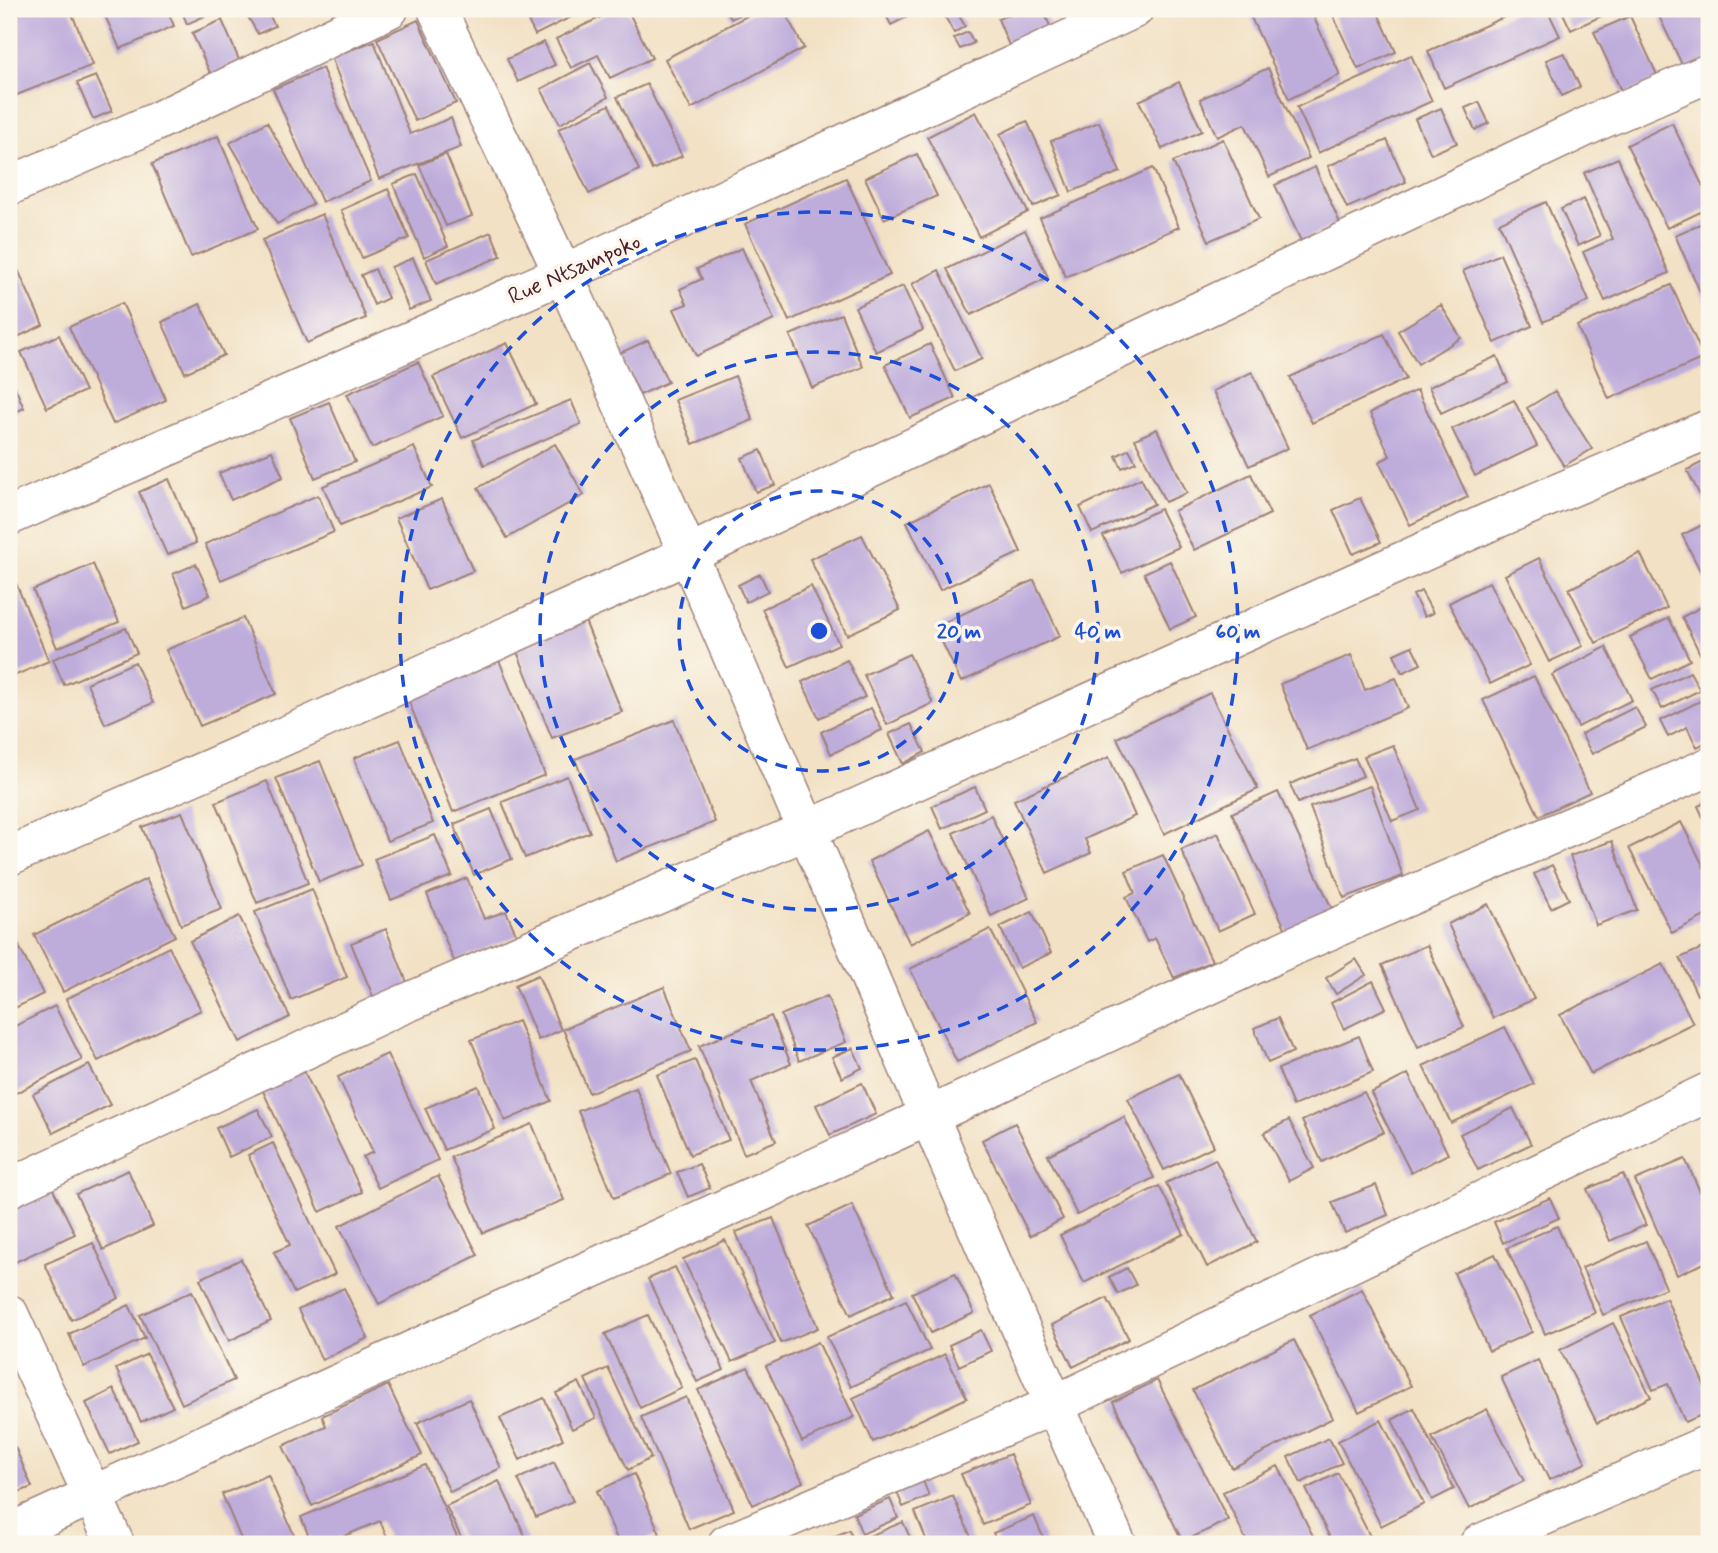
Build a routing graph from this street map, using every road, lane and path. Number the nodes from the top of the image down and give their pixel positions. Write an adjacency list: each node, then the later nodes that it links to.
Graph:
1 (389, 9): 5 (street)
2 (437, 9): 6 (street)
3 (1134, 9): 6 (street, Rue Ntsampoko)
4 (1709, 73): 9 (street)
5 (9, 186)
6 (563, 274): 8 (street, Rue Ntsampoko); 9 (street)
7 (1709, 429): 11 (street)
8 (9, 516)
9 (687, 555): 11 (street); 12 (street)
10 (1709, 767): 14 (street)
11 (805, 831): 14 (street); 15 (street)
12 (9, 856)
13 (1709, 1092): 17 (street)
14 (927, 1117): 17 (street); 19 (street)
15 (9, 1188)
16 (9, 1314): 19 (street)
17 (1054, 1405): 22 (street); 23 (street)
18 (1709, 1444): 24 (street)
19 (91, 1495): 20 (street); 21 (street)
20 (9, 1533)
21 (115, 1544)
22 (727, 1544)
23 (1117, 1544)
24 (1479, 1544)

